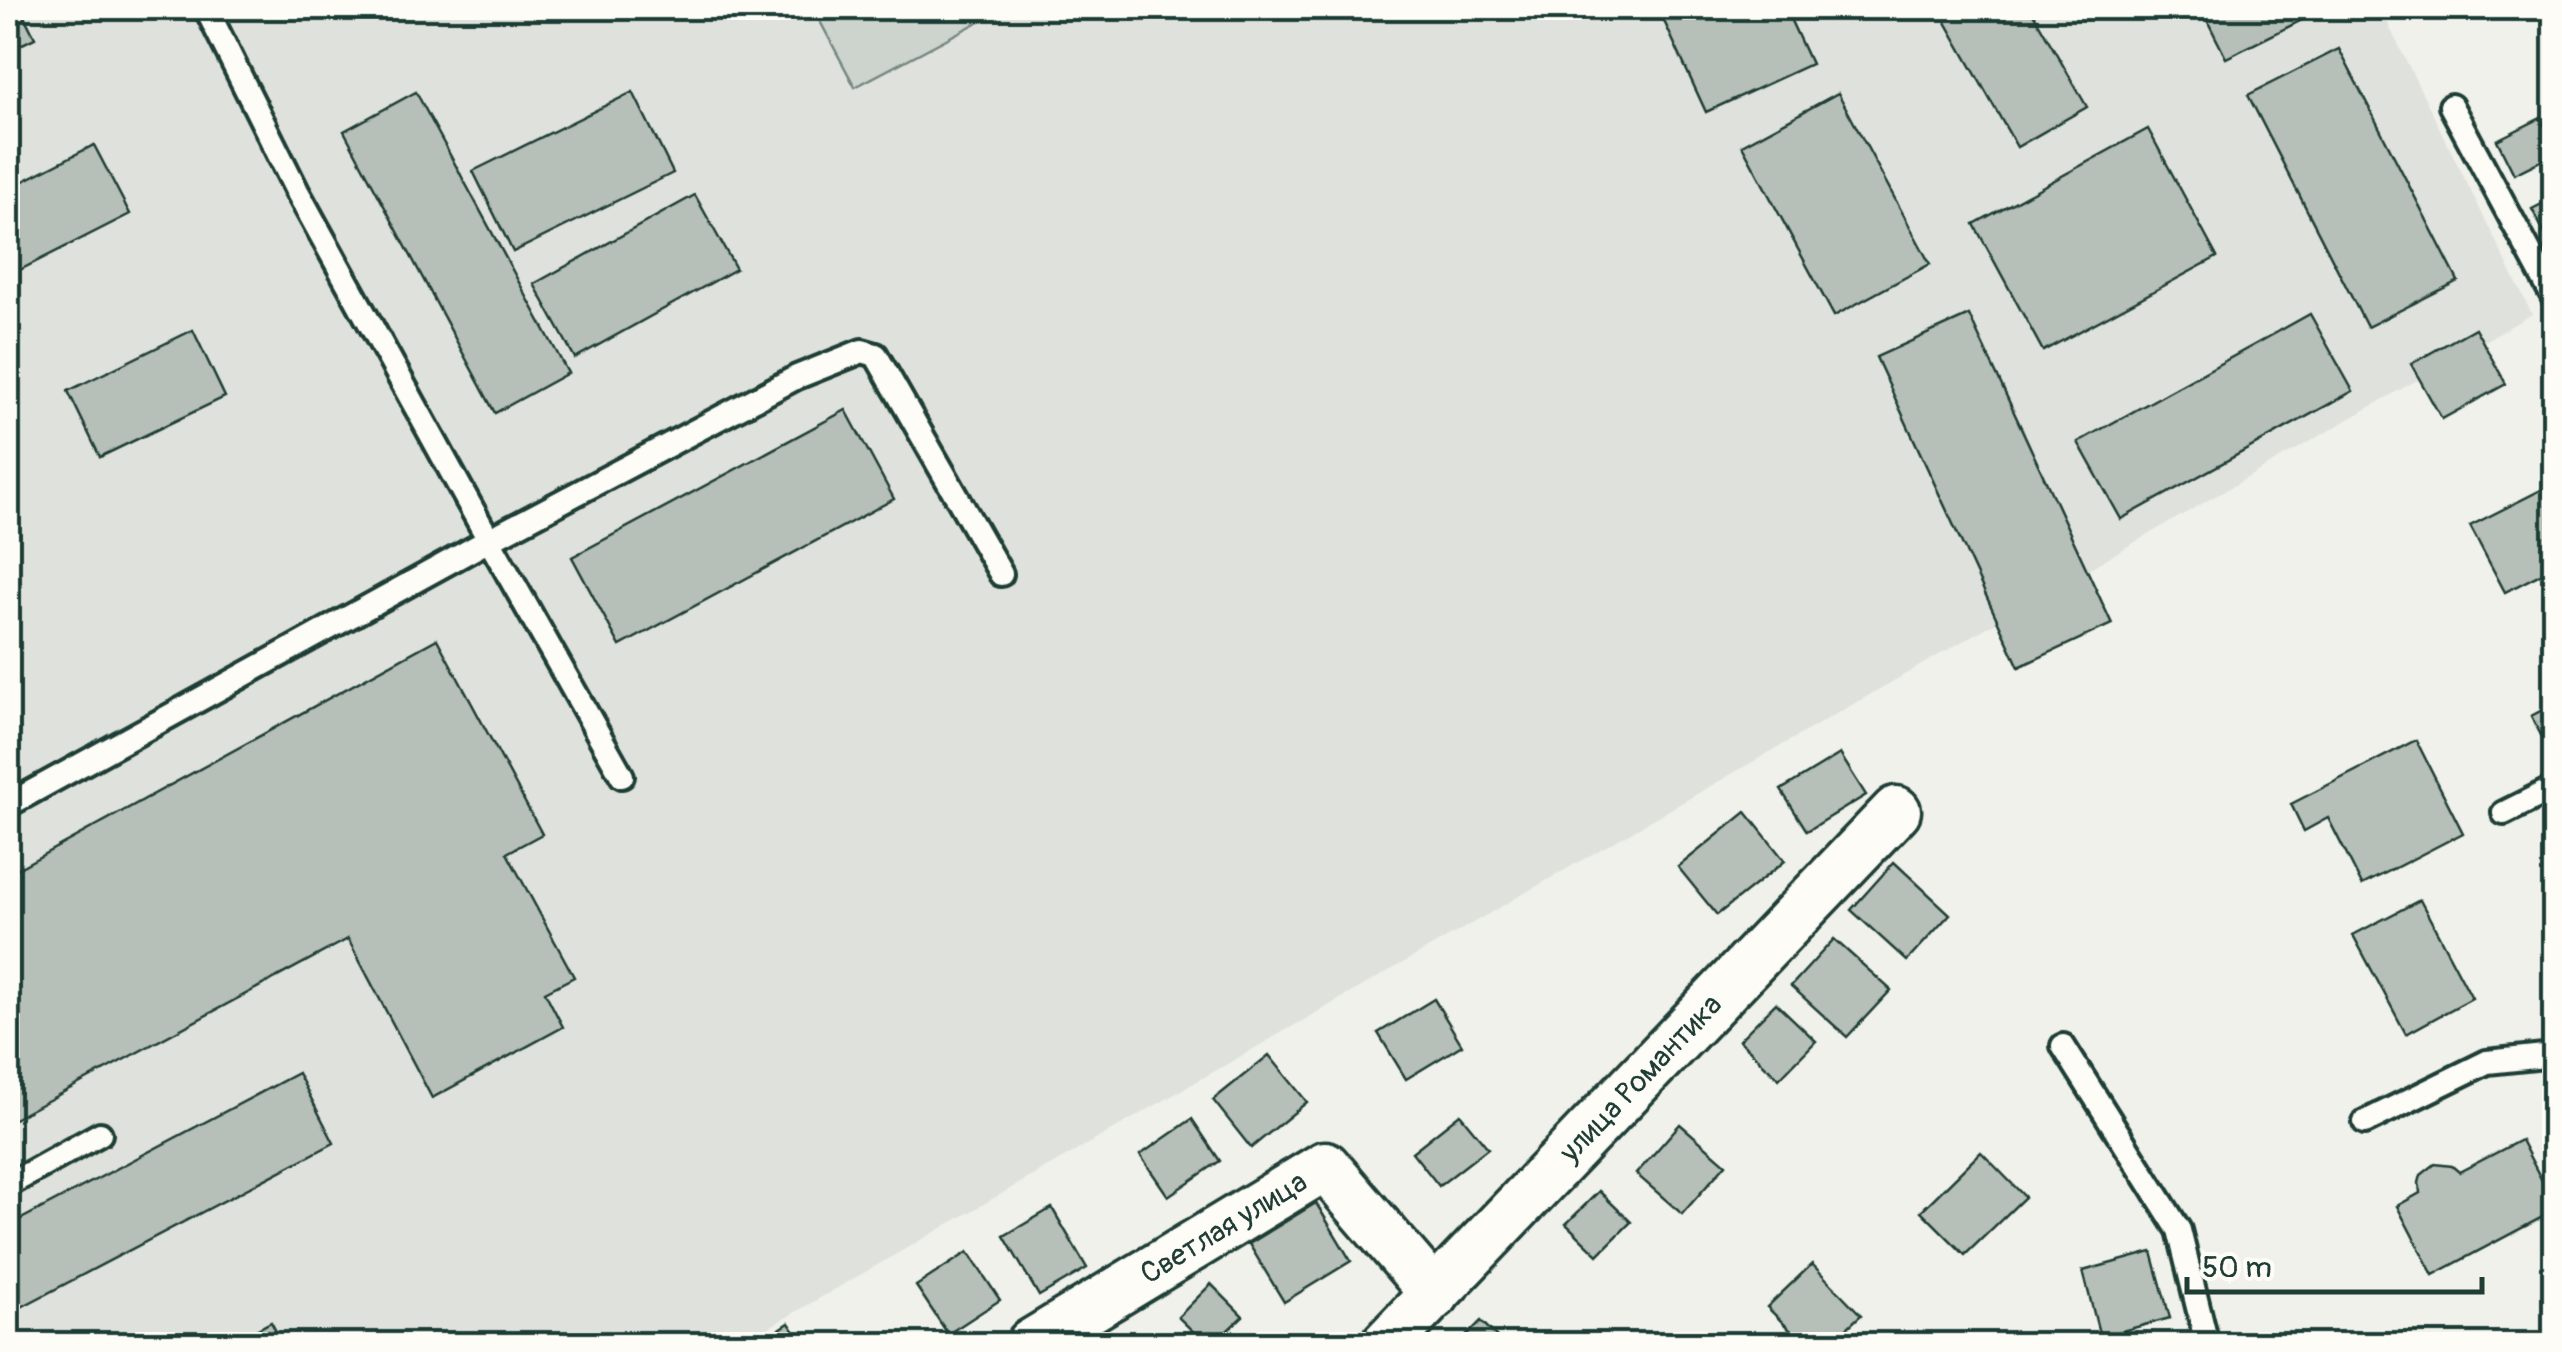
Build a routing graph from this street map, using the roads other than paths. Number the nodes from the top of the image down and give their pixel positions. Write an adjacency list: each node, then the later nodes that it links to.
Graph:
1 (206, 8): 4 (lane)
2 (2451, 106): 3 (lane)
3 (2554, 298)
4 (489, 540): 5 (lane); 6 (lane); 8 (lane)
5 (1001, 574)
6 (622, 776)
7 (2554, 788): 10 (lane)
8 (8, 805)
9 (1896, 811): 16 (street, улица Романтика)
10 (2504, 812)
11 (2063, 1046): 19 (lane)
12 (2554, 1056): 13 (lane)
13 (2365, 1122)
14 (100, 1134): 15 (lane)
15 (8, 1186)
16 (1435, 1294): 17 (street, Светлая улица); 18 (street, улица Романтика)
17 (1031, 1344)
18 (1386, 1344)
19 (2206, 1344)

